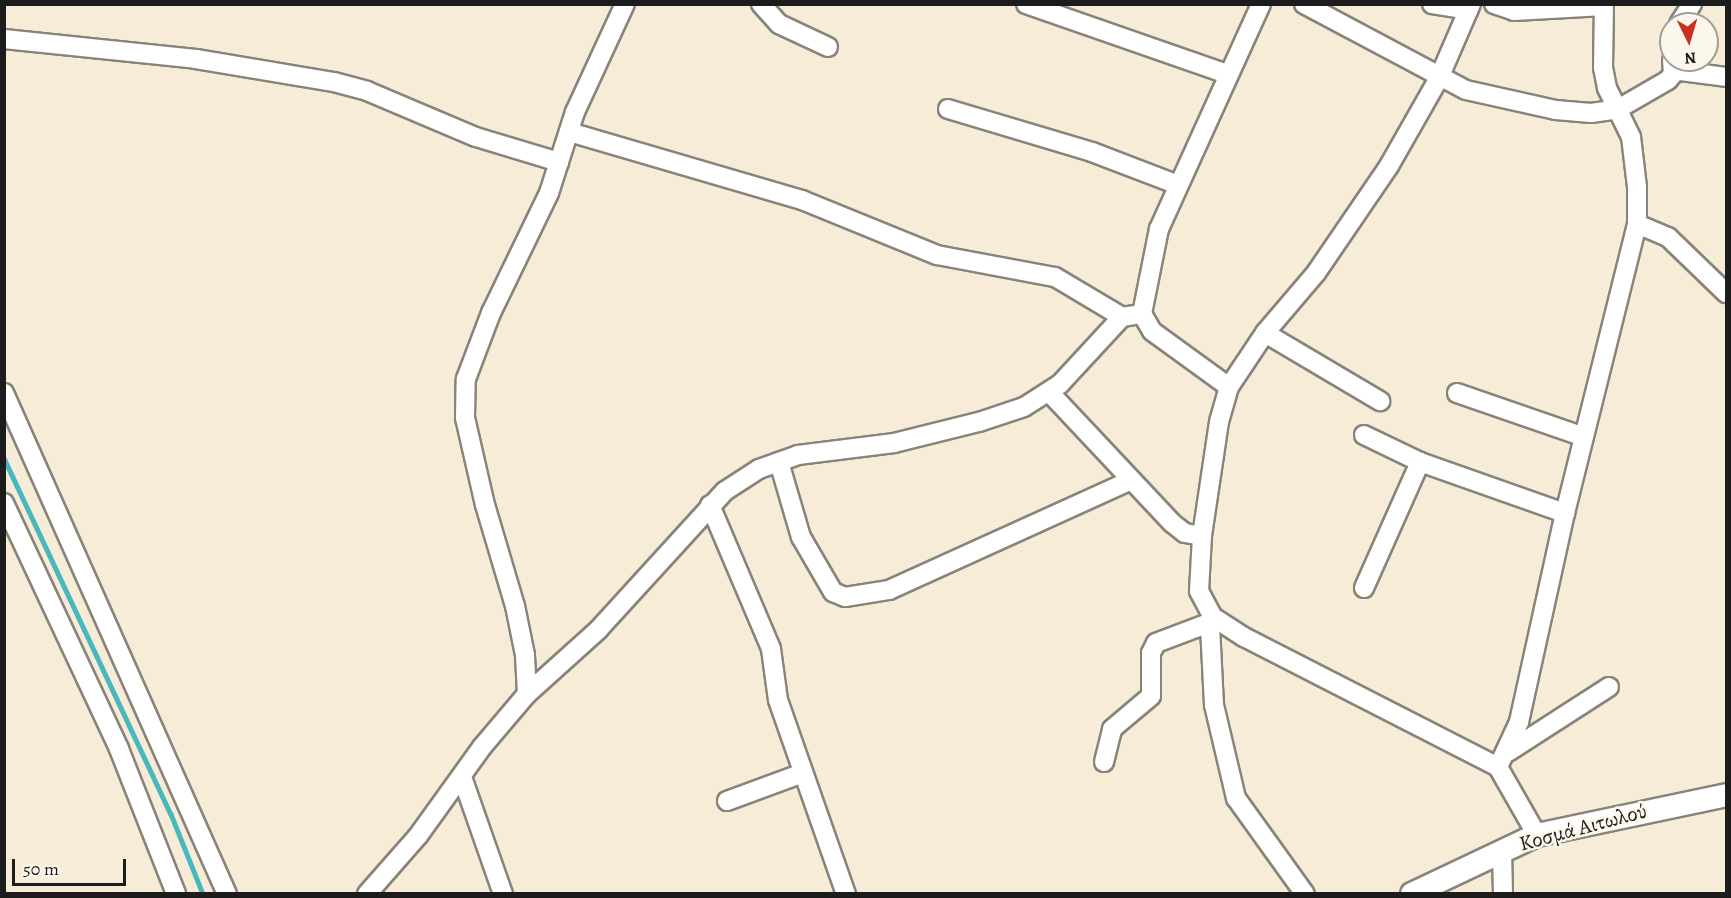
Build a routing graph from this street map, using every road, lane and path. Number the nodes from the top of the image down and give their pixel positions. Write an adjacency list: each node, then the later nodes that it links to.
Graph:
1 (625, 4): 19 (street)
2 (761, 4): 11 (street)
3 (1026, 4): 14 (street)
4 (1261, 4): 14 (street)
5 (1304, 4): 16 (street)
6 (1432, 4): 9 (street)
7 (1494, 4): 8 (street)
8 (1604, 5): 18 (street)
9 (1470, 7): 16 (street)
10 (4, 39): 20 (street)
11 (828, 47)
12 (1668, 72): 18 (street)
13 (1710, 72): 15 (street)
14 (1227, 74): 21 (street)
15 (1726, 77)
16 (1439, 78): 18 (street); 26 (street)
17 (948, 109): 21 (street)
18 (1618, 109): 22 (street)
19 (569, 132): 20 (street); 25 (street)
20 (559, 162): 44 (street)
21 (1178, 185): 24 (street)
22 (1637, 224): 23 (street); 33 (street)
23 (1726, 293)
24 (1142, 314): 25 (street); 27 (street)
25 (1122, 316): 29 (street)
26 (1265, 333): 27 (street); 31 (street)
27 (1229, 387): 40 (street)
28 (4, 393): 55 (street)
29 (1050, 393): 34 (street); 36 (street)
30 (1457, 393): 33 (street)
31 (1380, 401)
32 (1364, 435): 35 (street)
33 (1584, 437): 39 (street)
34 (779, 462): 36 (street); 38 (street)
35 (1420, 462): 39 (street); 41 (street)
36 (1131, 480): 40 (street)
37 (4, 503): 54 (street)
38 (710, 505): 44 (street); 48 (street)
39 (1565, 513): 45 (street)
40 (1202, 536): 42 (street)
41 (1364, 588)
42 (1213, 623): 46 (street); 47 (street); 59 (street)
43 (1609, 687): 45 (street)
44 (527, 694): 49 (street)
45 (1508, 752): 47 (street)
46 (1104, 762)
47 (1498, 767): 52 (street)
48 (803, 773): 51 (street); 58 (street)
49 (462, 777): 56 (street); 57 (street)
50 (1726, 795): 52 (main road, Κοσμά Αιτωλού)
51 (727, 801)
52 (1537, 835): 53 (main road, Κοσμά Αιτωλού)
53 (1502, 850): 60 (main road, Κοσμά Αιτωλού); 61 (street)
54 (176, 894)
55 (227, 894)
56 (367, 894)
57 (503, 894)
58 (846, 894)
59 (1305, 894)
60 (1412, 894)
61 (1503, 894)

